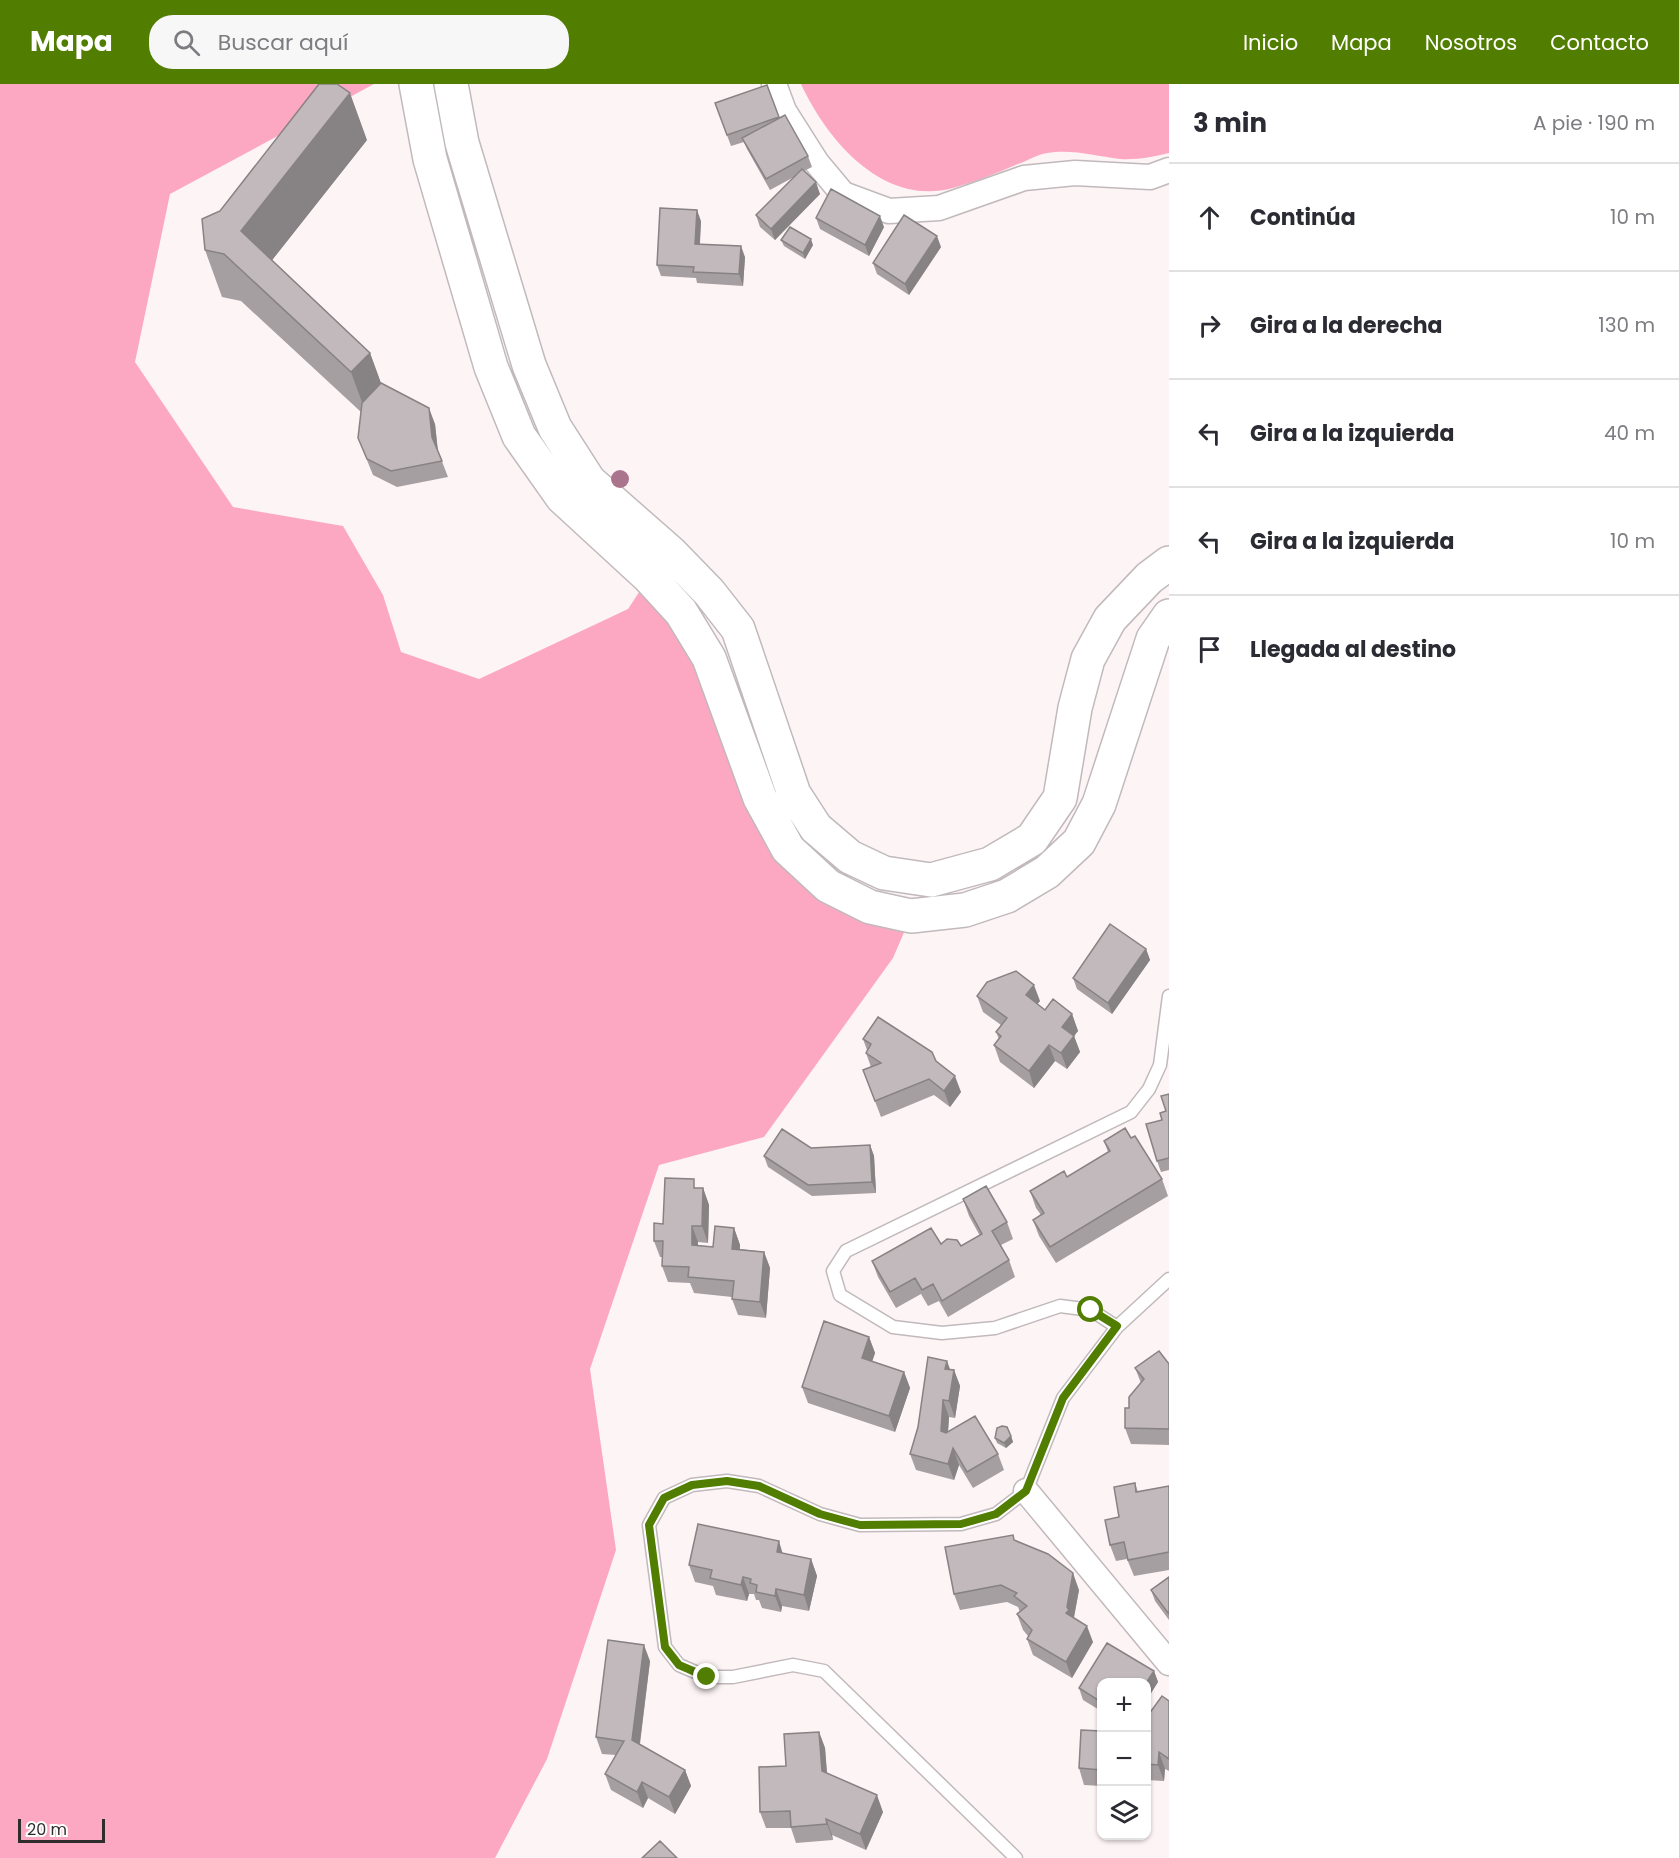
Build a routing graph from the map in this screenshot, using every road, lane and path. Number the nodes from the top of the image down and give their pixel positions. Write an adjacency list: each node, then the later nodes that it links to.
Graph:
1 (416, 84): 6 (main road)
2 (452, 84): 5 (main road)
3 (774, 84): 4 (street)
4 (1169, 170)
5 (1169, 563)
6 (1169, 616)
7 (1169, 996): 9 (lane)
8 (1169, 1279): 9 (lane)
9 (1117, 1326): 10 (lane)
10 (1026, 1491): 11 (street); 12 (lane)
11 (1169, 1663)
12 (1016, 1858)

